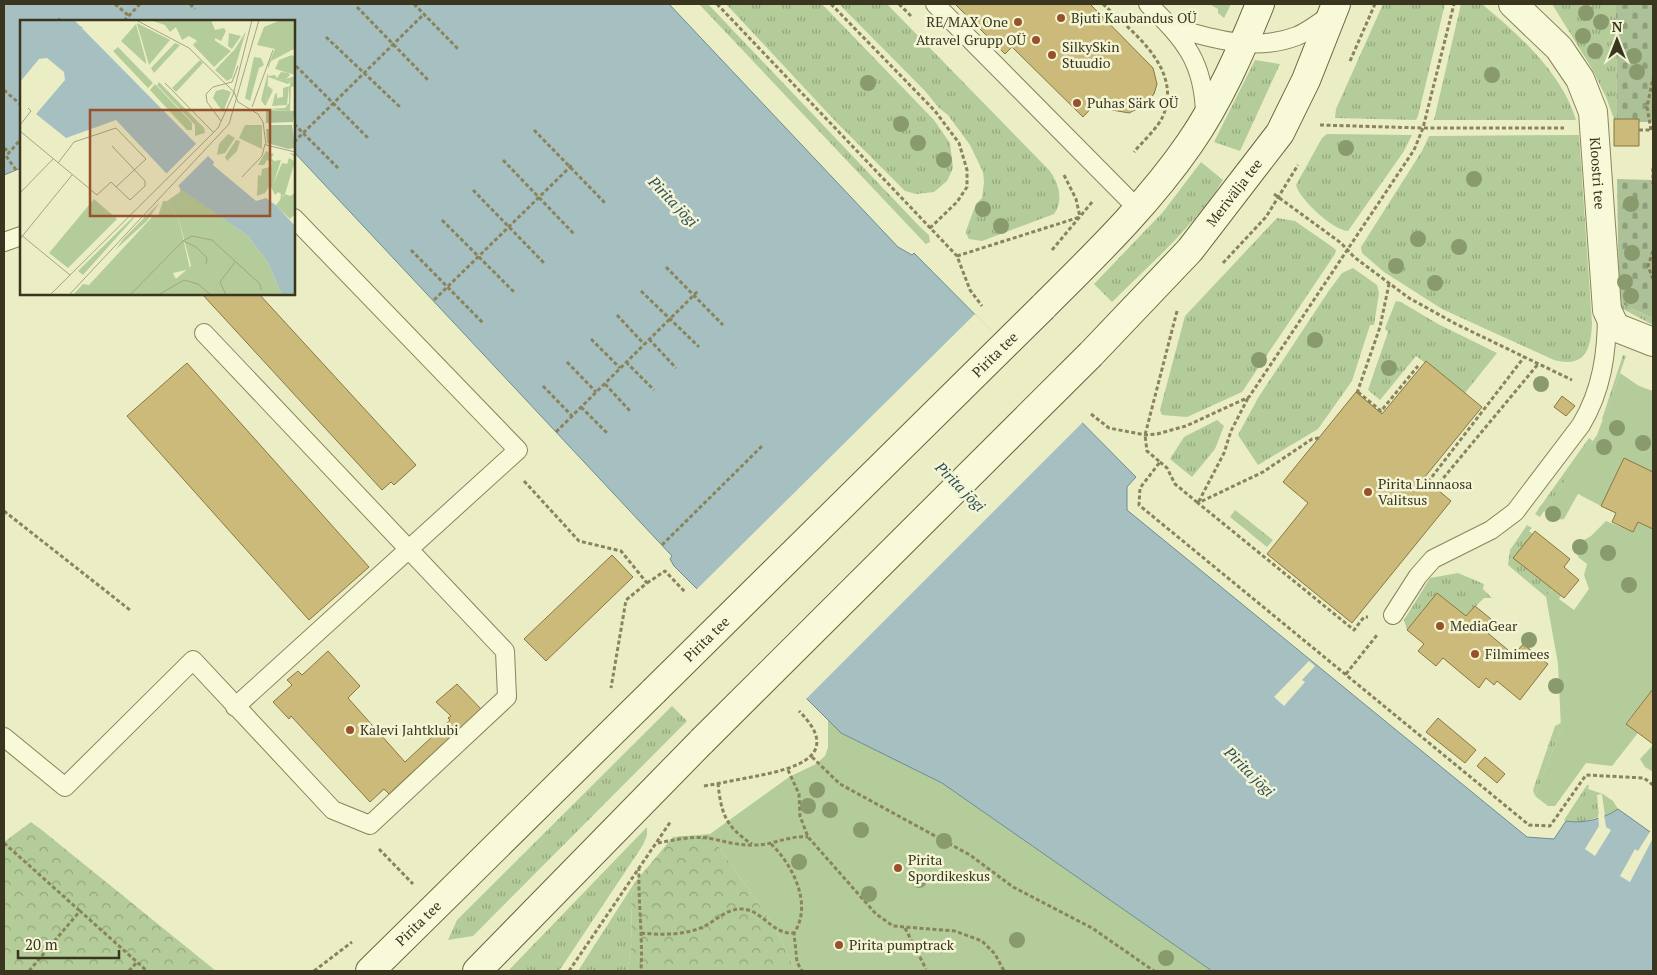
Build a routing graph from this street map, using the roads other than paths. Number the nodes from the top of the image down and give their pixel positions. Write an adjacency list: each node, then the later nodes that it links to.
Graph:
1 (935, 4): 9 (lane)
2 (1148, 4): 6 (lane)
3 (1260, 4): 7 (main road)
4 (1513, 4): 13 (main road, Kloostri tee)
5 (1334, 8): 7 (lane); 21 (main road, Merivälja tee, bridge)
6 (1172, 27): 7 (lane); 8 (lane)
7 (1243, 43): 8 (main road)
8 (1205, 118): 9 (main road)
9 (1138, 209): 20 (main road, Pirita tee, bridge)
10 (295, 219): 16 (lane)
11 (20, 236): 12 (lane)
12 (4, 242)
13 (1607, 310): 15 (main road); 17 (lane)
14 (204, 333): 16 (lane)
15 (1653, 342)
16 (407, 550): 18 (lane); 18 (lane)
17 (1393, 615)
18 (236, 707): 19 (lane)
19 (4, 737)
20 (370, 971)
21 (477, 971)

